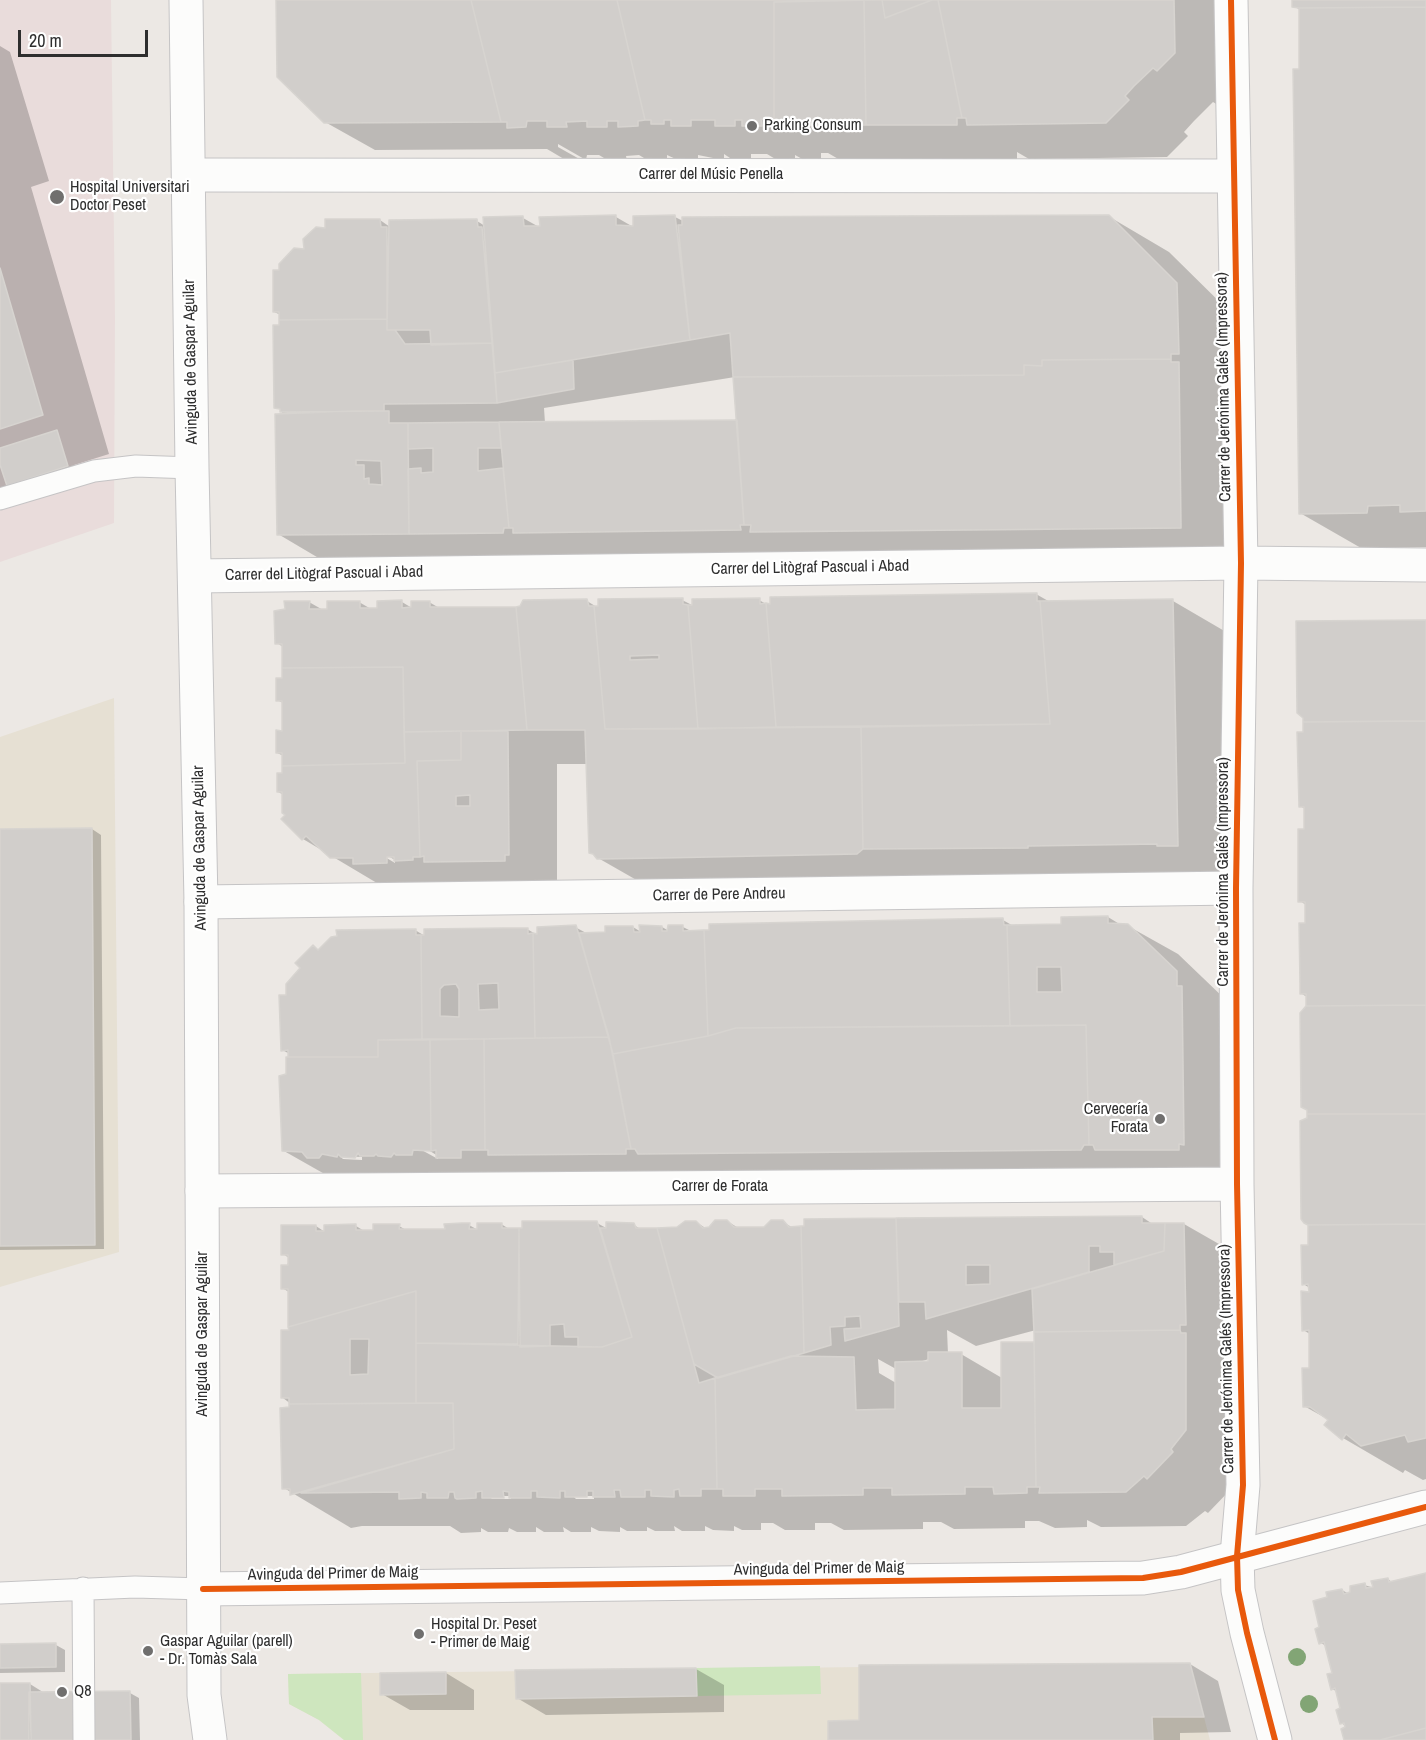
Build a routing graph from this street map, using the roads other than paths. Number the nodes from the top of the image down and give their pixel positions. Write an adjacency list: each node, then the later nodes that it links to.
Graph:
1 (186, 0): 3 (street, Avinguda de Gaspar Aguilar)
2 (1231, 0): 4 (street, Carrer de Jerónima Galés (Impressora))
3 (189, 175): 4 (street, Carrer del Músic Penella); 5 (street, Avinguda de Gaspar Aguilar)
4 (1233, 176): 7 (street, Carrer de Jerónima Galés (Impressora))
5 (192, 468): 6 (lane); 9 (street, Avinguda de Gaspar Aguilar)
6 (0, 500)
7 (1241, 563): 8 (street, Carrer del Litògraf Pascual i Abad); 9 (street, Carrer del Litògraf Pascual i Abad); 10 (street, Carrer de Jerónima Galés (Impressora))
8 (1426, 565)
9 (195, 576): 11 (street, Avinguda de Gaspar Aguilar)
10 (1236, 888): 11 (street, Carrer de Pere Andreu); 12 (street, Carrer de Jerónima Galés (Impressora))
11 (201, 902): 13 (street, Avinguda de Gaspar Aguilar)
12 (1237, 1184): 13 (street, Carrer de Forata); 15 (street, Carrer de Jerónima Galés (Impressora))
13 (202, 1191): 17 (street, Avinguda de Gaspar Aguilar)
14 (1426, 1508): 15 (street, Avinguda del Primer de Maig)
15 (1237, 1556): 17 (street, Avinguda del Primer de Maig); 23 (street, Carrer de Jerónima Galés (Impressora))
16 (82, 1588): 17 (lane); 18 (lane); 20 (lane)
17 (203, 1589): 19 (street, Avinguda de Gaspar Aguilar)
18 (0, 1593)
19 (204, 1695): 21 (street, Avinguda de Gaspar Aguilar); 22 (street, Avinguda de Gaspar Aguilar)
20 (84, 1740)
21 (198, 1740)
22 (210, 1740)
23 (1275, 1740)

